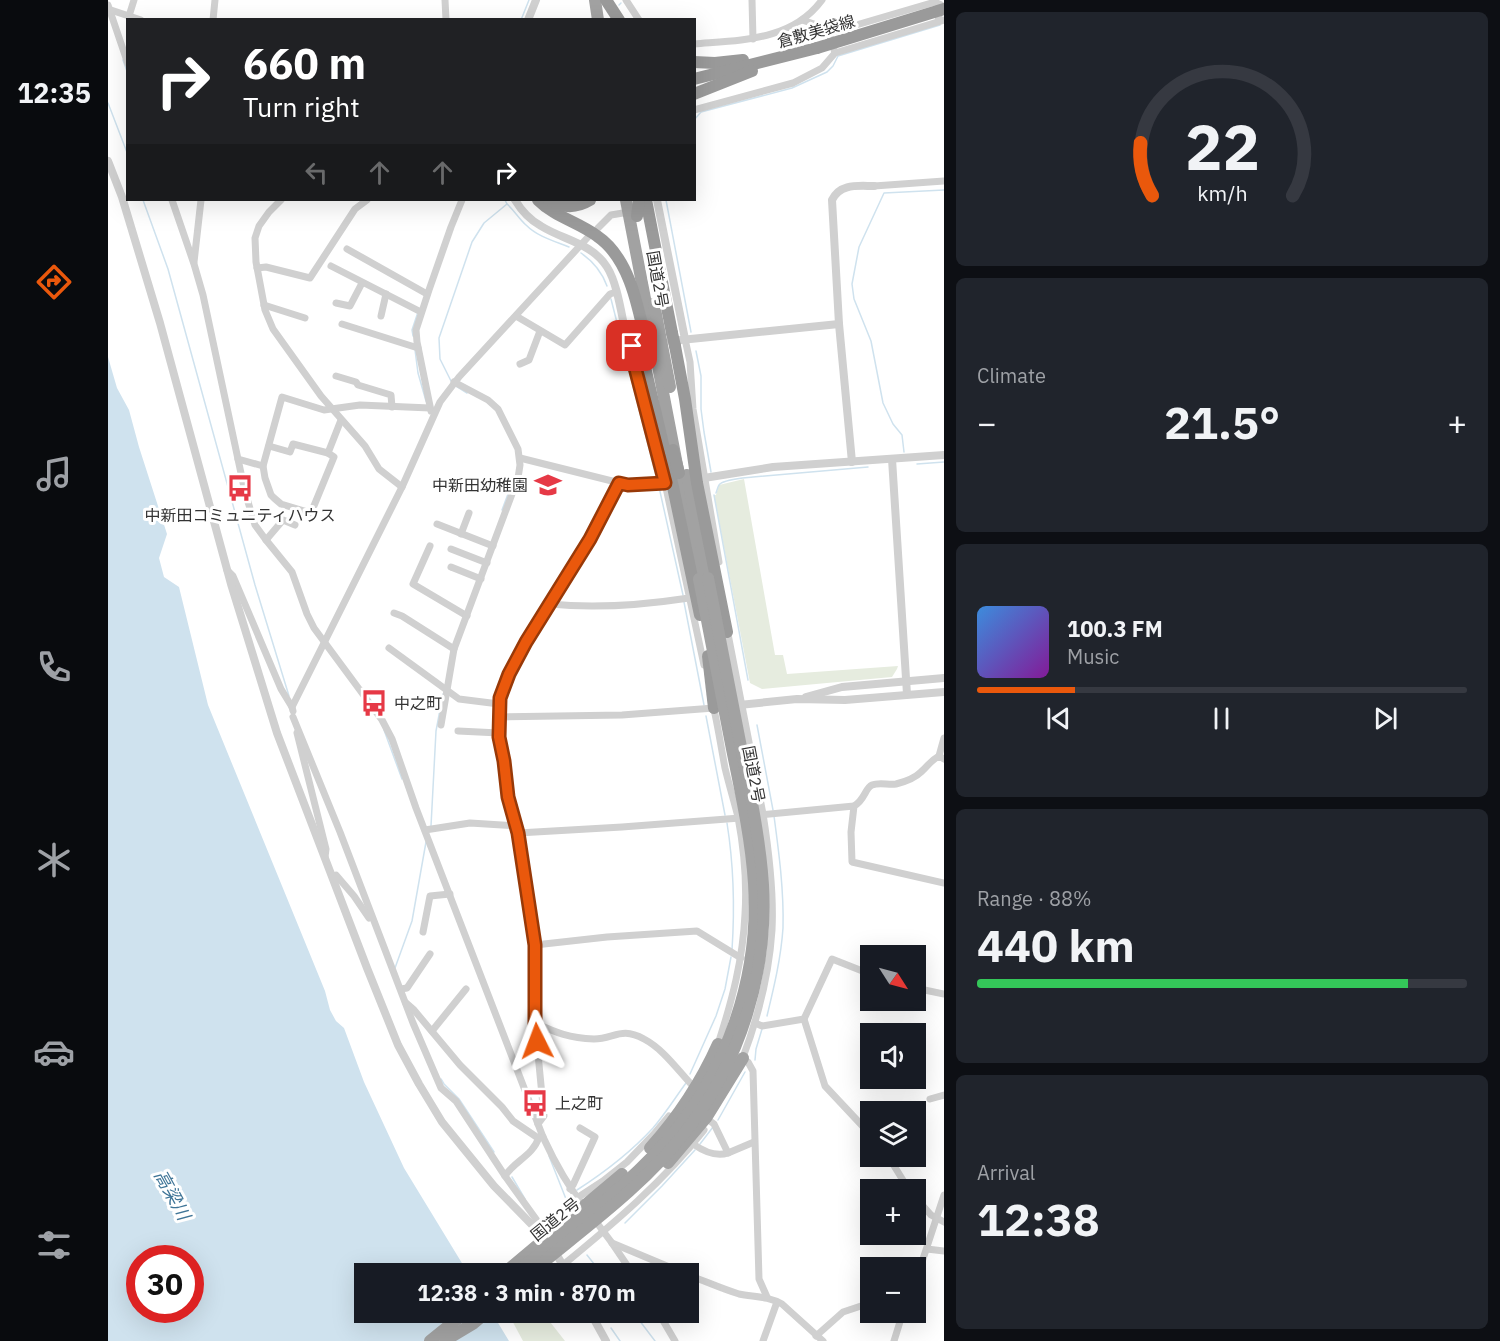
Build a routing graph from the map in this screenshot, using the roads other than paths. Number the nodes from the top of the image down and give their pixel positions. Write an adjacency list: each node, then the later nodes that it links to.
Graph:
1 (134, 0): 11 (street)
2 (215, 0): 13 (street)
3 (445, 0): 14 (street)
4 (536, 0): 15 (street)
5 (593, 0): 16 (highway)
6 (606, 0): 17 (highway)
7 (752, 0): 22 (street)
8 (822, 0): 20 (street)
9 (629, 1): 18 (street)
10 (108, 8): 11 (street); 26 (street)
11 (129, 16): 12 (street)
12 (135, 18)
13 (213, 18)
14 (446, 18)
15 (529, 18)
16 (598, 18)
17 (618, 18)
18 (638, 18)
19 (941, 18): 21 (street); 24 (highway, 倉敷美袋線, bridge); 25 (street)
20 (802, 20): 21 (street); 22 (street)
21 (829, 33): 25 (street)
22 (753, 39): 23 (street)
23 (696, 44)
24 (804, 52): 27 (highway); 28 (highway, 倉敷美袋線); 31 (highway)
25 (835, 53): 32 (street)
26 (126, 58)
27 (696, 62)
28 (731, 70): 29 (highway); 30 (highway)
29 (696, 73)
30 (696, 79)
31 (696, 93)
32 (696, 109)
33 (108, 161): 105 (street)
34 (944, 181): 35 (street)
35 (874, 186): 70 (street)
36 (172, 201): 56 (street)
37 (201, 201): 56 (street)
38 (280, 201): 58 (street)
39 (366, 201): 58 (street)
40 (462, 201): 62 (street)
41 (516, 201): 53 (street)
42 (539, 201): 55 (highway)
43 (551, 201): 44 (highway)
44 (588, 201)
45 (626, 201): 90 (highway, 国道2号)
46 (634, 201): 50 (highway, 国道2号)
47 (639, 201): 50 (highway)
48 (653, 203): 72 (highway)
49 (623, 213): 51 (street)
50 (637, 216): 107 (highway, 国道2号)
51 (598, 228)
52 (589, 236): 53 (street)
53 (582, 245): 60 (street); 67 (street)
54 (347, 249): 62 (street)
55 (616, 252): 73 (highway); 90 (highway)
56 (194, 264): 86 (street)
57 (331, 266): 59 (street)
58 (257, 268): 64 (street)
59 (362, 283): 61 (street); 63 (street)
60 (616, 292): 71 (street); 73 (street)
61 (386, 294): 65 (street); 66 (street)
62 (426, 294): 65 (street)
63 (336, 303)
64 (264, 305): 68 (street); 79 (street)
65 (420, 311): 74 (street)
66 (381, 316)
67 (516, 316): 71 (street); 77 (street)
68 (305, 318)
69 (342, 324): 74 (street)
70 (838, 324): 72 (street); 88 (street)
71 (540, 331): 75 (street)
72 (676, 340): 91 (street); 112 (highway)
73 (639, 346): 92 (street); 125 (highway)
74 (416, 348): 80 (street)
75 (520, 364)
76 (336, 376): 78 (street)
77 (453, 384): 80 (street); 85 (street)
78 (392, 407): 79 (street); 80 (street)
79 (330, 408): 81 (street); 82 (street)
80 (430, 410): 94 (street)
81 (341, 420): 83 (street); 94 (street)
82 (269, 446): 83 (street); 89 (street)
83 (328, 453): 89 (street)
84 (944, 455): 87 (street)
85 (520, 458): 93 (street); 100 (street)
86 (238, 459): 89 (street); 99 (street)
87 (892, 459): 88 (street); 117 (street)
88 (852, 462): 91 (street)
89 (263, 466)
90 (679, 473): 107 (highway, 国道2号)
91 (702, 477): 112 (street)
92 (667, 482): 93 (street); 108 (street)
93 (619, 483): 109 (street)
94 (402, 487): 113 (street)
95 (470, 513): 98 (street)
96 (437, 524): 98 (street)
97 (295, 525): 99 (street)
98 (461, 534): 100 (street)
99 (266, 540): 113 (street)
100 (491, 545): 103 (street)
101 (430, 546): 111 (street)
102 (451, 549): 103 (street)
103 (485, 562): 106 (street)
104 (451, 567): 106 (street)
105 (227, 570): 124 (street); 138 (street)
106 (479, 578): 111 (street)
107 (704, 578): 187 (highway, 国道2号, bridge); 188 (highway, 国道2号, bridge)
108 (689, 598): 109 (street); 125 (street)
109 (550, 604): 122 (street)
110 (394, 613): 115 (street)
111 (465, 614): 115 (street)
112 (727, 632): 123 (street)
113 (324, 643): 124 (street); 137 (street)
114 (389, 648): 118 (street)
115 (452, 648): 118 (street)
116 (944, 678): 117 (street)
117 (906, 681): 120 (street); 121 (street)
118 (445, 690): 122 (street); 128 (street)
119 (944, 692): 120 (street)
120 (907, 694): 121 (street)
121 (797, 699): 123 (street)
122 (500, 704): 127 (street)
123 (742, 705): 125 (street); 134 (street)
124 (292, 707): 126 (street)
125 (714, 708): 127 (street); 135 (street)
126 (293, 717): 138 (street); 142 (street)
127 (500, 717): 130 (street)
128 (441, 725)
129 (458, 731): 130 (street)
130 (499, 733): 136 (street)
131 (944, 738): 132 (street)
132 (941, 757): 133 (street)
133 (854, 806): 134 (street); 140 (street)
134 (763, 814): 135 (street); 156 (street)
135 (738, 818): 136 (street); 146 (street)
136 (517, 829): 137 (street); 144 (street)
137 (425, 830): 141 (street)
138 (325, 857): 139 (street)
139 (333, 876): 142 (street); 180 (street)
140 (944, 883)
141 (450, 894): 143 (street); 164 (street)
142 (376, 927): 149 (street)
143 (423, 932)
144 (535, 945): 146 (street); 155 (street)
145 (430, 954): 149 (street)
146 (741, 958): 153 (street)
147 (860, 970): 154 (street)
148 (466, 988): 157 (street)
149 (402, 989): 152 (street)
150 (926, 990): 151 (street)
151 (944, 994)
152 (404, 1001): 157 (street); 172 (street)
153 (727, 1015): 158 (street); 160 (street)
154 (804, 1019): 156 (street); 165 (street)
155 (535, 1023): 160 (street); 164 (street)
156 (755, 1023): 159 (street)
157 (432, 1031): 167 (street)
158 (718, 1044): 159 (street); 186 (highway, bridge)
159 (743, 1058): 163 (street); 168 (street); 189 (highway)
160 (691, 1084): 171 (street)
161 (944, 1095): 162 (street)
162 (930, 1099)
163 (710, 1121): 169 (street); 170 (street)
164 (538, 1124): 167 (street)
165 (860, 1124)
166 (580, 1128): 173 (street)
167 (541, 1137): 172 (street); 173 (street)
168 (754, 1142): 170 (street); 195 (street)
169 (696, 1146): 170 (street); 176 (street)
170 (728, 1153)
171 (615, 1172): 175 (street); 176 (street)
172 (505, 1176): 180 (street)
173 (570, 1188): 175 (street)
174 (944, 1195): 178 (street)
175 (577, 1197): 180 (street); 181 (street)
176 (639, 1199): 181 (street)
177 (926, 1208): 178 (street)
178 (936, 1218): 179 (street); 183 (street)
179 (944, 1222)
180 (539, 1228): 190 (street)
181 (604, 1232): 182 (street); 191 (street)
182 (612, 1244): 192 (street); 193 (street)
183 (927, 1249): 184 (street); 185 (street)
184 (944, 1251)
185 (924, 1257)
186 (516, 1263)
187 (528, 1263)
188 (542, 1263)
189 (551, 1263)
190 (562, 1263)
191 (572, 1263)
192 (625, 1263)
193 (660, 1263)
194 (699, 1279): 195 (street)
195 (767, 1297): 196 (street)
196 (777, 1302): 205 (street); 209 (street)
197 (860, 1306): 205 (street)
198 (452, 1323): 206 (highway)
199 (455, 1323): 206 (highway)
200 (464, 1323): 206 (highway)
201 (474, 1323): 206 (highway)
202 (596, 1323): 207 (street)
203 (664, 1323): 208 (street)
204 (900, 1323): 210 (street)
205 (820, 1338)
206 (440, 1339)
207 (606, 1341)
208 (675, 1341)
209 (763, 1341)
210 (894, 1341)

